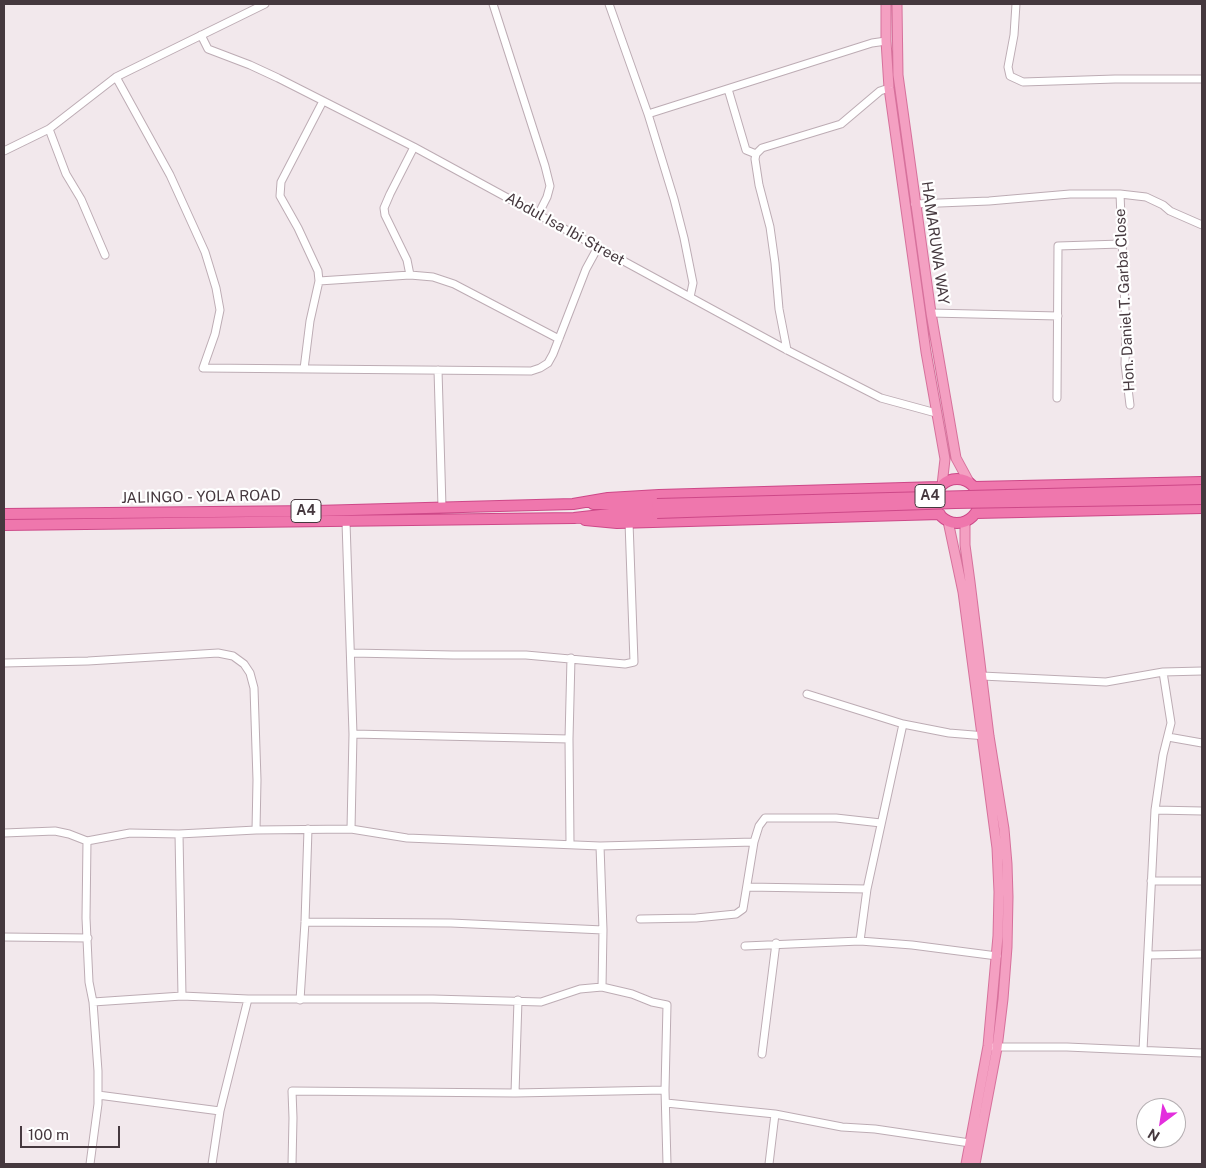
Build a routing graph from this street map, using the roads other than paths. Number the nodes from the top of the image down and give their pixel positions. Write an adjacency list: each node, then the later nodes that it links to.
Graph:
1 (265, 4): 7 (street)
2 (493, 4): 21 (street)
3 (609, 4): 14 (street)
4 (886, 4): 8 (main road)
5 (897, 4): 20 (main road, HAMARUWA WAY)
6 (1016, 4): 10 (street)
7 (200, 35): 9 (street); 13 (street, Abdul Isa Ibi Street)
8 (886, 41): 11 (main road); 12 (street)
9 (116, 77): 15 (street); 33 (street)
10 (1202, 79)
11 (889, 88): 18 (street); 37 (main road)
12 (728, 89): 14 (street); 18 (street)
13 (323, 101): 16 (street, Abdul Isa Ibi Street); 27 (street)
14 (648, 114): 28 (street)
15 (49, 129): 17 (street); 25 (street)
16 (414, 147): 21 (street, Abdul Isa Ibi Street); 26 (street)
17 (4, 151)
18 (756, 154): 32 (street)
19 (1120, 194): 20 (street); 22 (street); 23 (street, Hon. Daniel T. Garba Close)
20 (915, 204): 29 (main road, HAMARUWA WAY)
21 (538, 215): 24 (street, Abdul Isa Ibi Street)
22 (1202, 225)
23 (1121, 244): 30 (street); 36 (street, Hon. Daniel T. Garba Close)
24 (598, 247): 28 (street, Abdul Isa Ibi Street); 31 (street)
25 (104, 255)
26 (410, 275): 27 (street); 31 (street)
27 (319, 281): 33 (street)
28 (690, 297): 32 (street, Abdul Isa Ibi Street)
29 (931, 313): 30 (street); 39 (main road, HAMARUWA WAY)
30 (1058, 316): 35 (street)
31 (559, 339): 34 (street)
32 (787, 350): 37 (street, Abdul Isa Ibi Street)
33 (304, 369): 34 (street)
34 (438, 370): 44 (street)
35 (1057, 398)
36 (1130, 405)
37 (936, 413): 40 (main road)
38 (1202, 482): 39 (highway, A4)
39 (972, 484): 40 (highway, A4); 47 (highway)
40 (941, 486): 43 (highway, JALINGO - YOLA ROAD / A4); 50 (highway, A4)
41 (1202, 490): 45 (highway, A4, bridge)
42 (1202, 498): 45 (highway, A4, bridge)
43 (573, 504): 44 (highway, JALINGO - YOLA ROAD / A4); 45 (highway, A4)
44 (442, 507): 48 (highway, JALINGO - YOLA ROAD / A4)
45 (657, 508): 49 (highway, A4)
46 (1202, 508): 47 (highway)
47 (976, 513): 53 (highway)
48 (4, 514)
49 (574, 518): 51 (highway, A4); 52 (highway, A4)
50 (944, 518): 52 (highway, A4); 53 (highway, A4); 64 (main road)
51 (346, 522): 54 (highway, A4); 55 (street)
52 (630, 522): 56 (street)
53 (965, 522): 60 (main road)
54 (4, 525)
55 (351, 653): 56 (street); 63 (street)
56 (571, 658): 66 (street)
57 (4, 663): 73 (street)
58 (1202, 671): 59 (street)
59 (1163, 672): 60 (street); 65 (street)
60 (982, 676): 64 (main road)
61 (807, 694): 62 (street)
62 (903, 724): 64 (street); 70 (street)
63 (353, 734): 66 (street); 72 (street)
64 (985, 736): 94 (main road); 101 (main road)
65 (1168, 737): 67 (street); 68 (street)
66 (569, 739): 78 (street)
67 (1202, 743)
68 (1155, 810): 69 (street); 80 (street)
69 (1202, 811)
70 (881, 823): 77 (street); 83 (street)
71 (308, 829): 72 (street); 73 (street); 85 (street)
72 (351, 829): 78 (street)
73 (256, 830): 75 (street)
74 (4, 833): 76 (street)
75 (179, 834): 76 (street); 96 (street)
76 (87, 841): 88 (street)
77 (754, 842): 79 (street); 82 (street)
78 (570, 844): 79 (street)
79 (600, 846): 86 (street)
80 (1151, 881): 81 (street); 93 (street)
81 (1202, 881)
82 (747, 886): 83 (street); 84 (street)
83 (868, 889): 89 (street)
84 (640, 919)
85 (305, 922): 86 (street); 98 (street)
86 (603, 930): 95 (street)
87 (4, 937): 88 (street)
88 (88, 938): 100 (street)
89 (860, 941): 90 (street); 94 (street)
90 (776, 944): 91 (street); 104 (street)
91 (745, 946)
92 (1202, 954): 93 (street)
93 (1149, 955): 102 (street)
94 (997, 956): 101 (main road)
95 (602, 988): 99 (street); 105 (street)
96 (182, 996): 97 (street); 100 (street)
97 (248, 999): 98 (street); 109 (street)
98 (300, 1000): 99 (street)
99 (518, 1000): 106 (street)
100 (94, 1002): 107 (street)
101 (992, 1047): 102 (street); 111 (main road); 118 (main road)
102 (1143, 1050): 103 (street)
103 (1202, 1053)
104 (762, 1054)
105 (665, 1090): 106 (street); 108 (street)
106 (515, 1093): 114 (street)
107 (98, 1095): 109 (street); 112 (street)
108 (666, 1103): 110 (street); 115 (street)
109 (220, 1111): 113 (street)
110 (775, 1114): 111 (street); 116 (street)
111 (970, 1143): 117 (main road)
112 (90, 1164)
113 (212, 1164)
114 (292, 1164)
115 (667, 1164)
116 (769, 1164)
117 (966, 1164)
118 (975, 1164)

